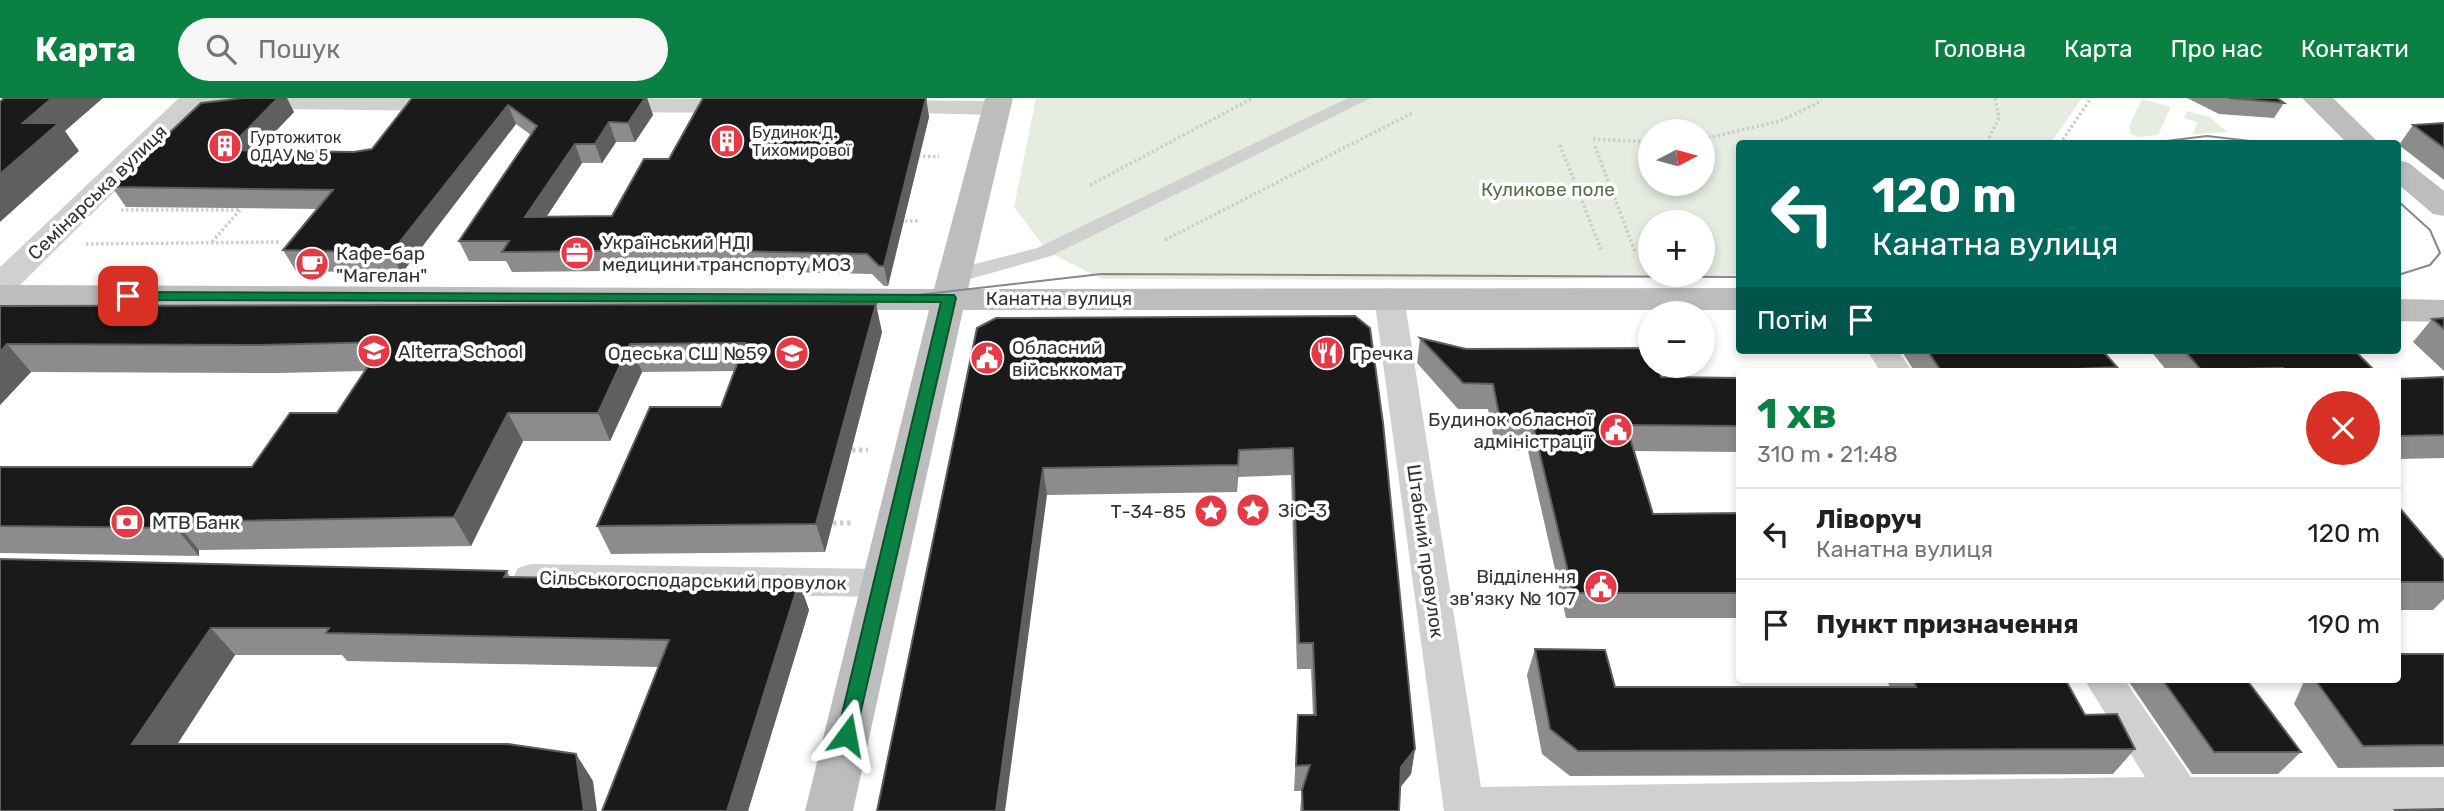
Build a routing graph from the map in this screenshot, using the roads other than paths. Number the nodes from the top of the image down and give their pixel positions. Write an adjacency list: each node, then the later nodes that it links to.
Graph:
1 (1362, 98): 13 (street)
2 (2316, 98): 9 (main road)
3 (193, 100): 5 (street); 12 (street, Семінарська вулиця)
4 (998, 103): 8 (street); 13 (main road)
5 (474, 104)
6 (578, 105): 7 (street)
7 (772, 106)
8 (863, 107)
9 (2362, 140)
10 (2401, 171): 11 (main road)
11 (2444, 207)
12 (0, 286)
13 (952, 287): 14 (main road, Канатна вулиця); 15 (main road, Канатна вулиця); 20 (main road)
14 (0, 296)
15 (1389, 296): 16 (main road, Канатна вулиця); 23 (street, Штабний провулок)
16 (1736, 299)
17 (2401, 310): 18 (main road)
18 (2444, 311)
19 (497, 577): 20 (street, Сільськогосподарський провулок)
20 (882, 583): 24 (main road)
21 (2106, 683): 23 (street)
22 (2444, 795): 23 (street)
23 (2186, 803)
24 (829, 811)

